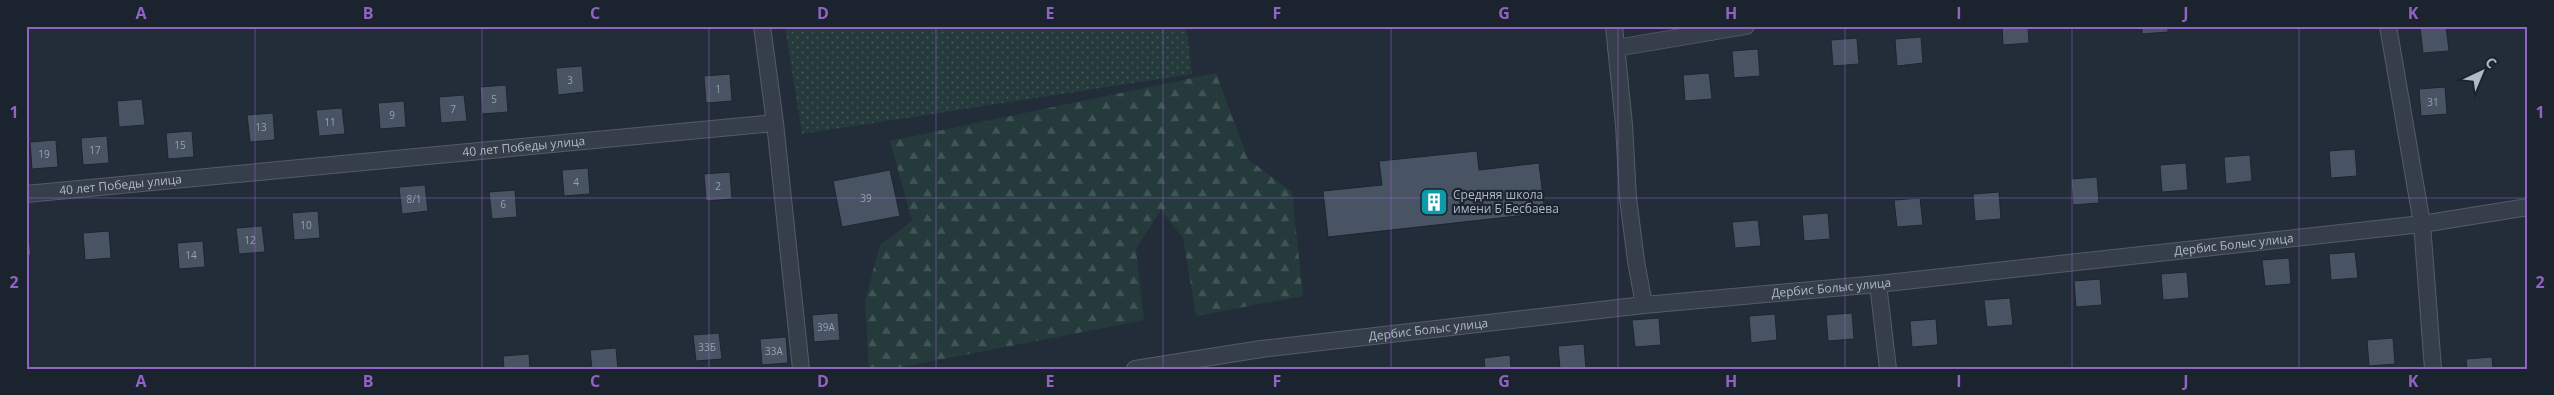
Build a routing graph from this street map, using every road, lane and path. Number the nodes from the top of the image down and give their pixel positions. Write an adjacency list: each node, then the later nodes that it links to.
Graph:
1 (762, 26): 6 (street)
2 (1614, 26): 5 (street)
3 (1746, 26): 5 (street)
4 (2388, 26): 9 (street)
5 (1616, 48): 11 (street)
6 (775, 123): 7 (street, 40 лет Победы улица); 12 (street)
7 (26, 194)
8 (2528, 207): 9 (street, Дербис Болыс улица)
9 (2422, 224): 10 (street, Дербис Болыс улица); 15 (street)
10 (1878, 284): 11 (street, Дербис Болыс улица); 14 (street)
11 (1644, 305): 13 (street, Дербис Болыс улица)
12 (801, 369)
13 (1135, 369)
14 (1888, 369)
15 (2433, 369)

